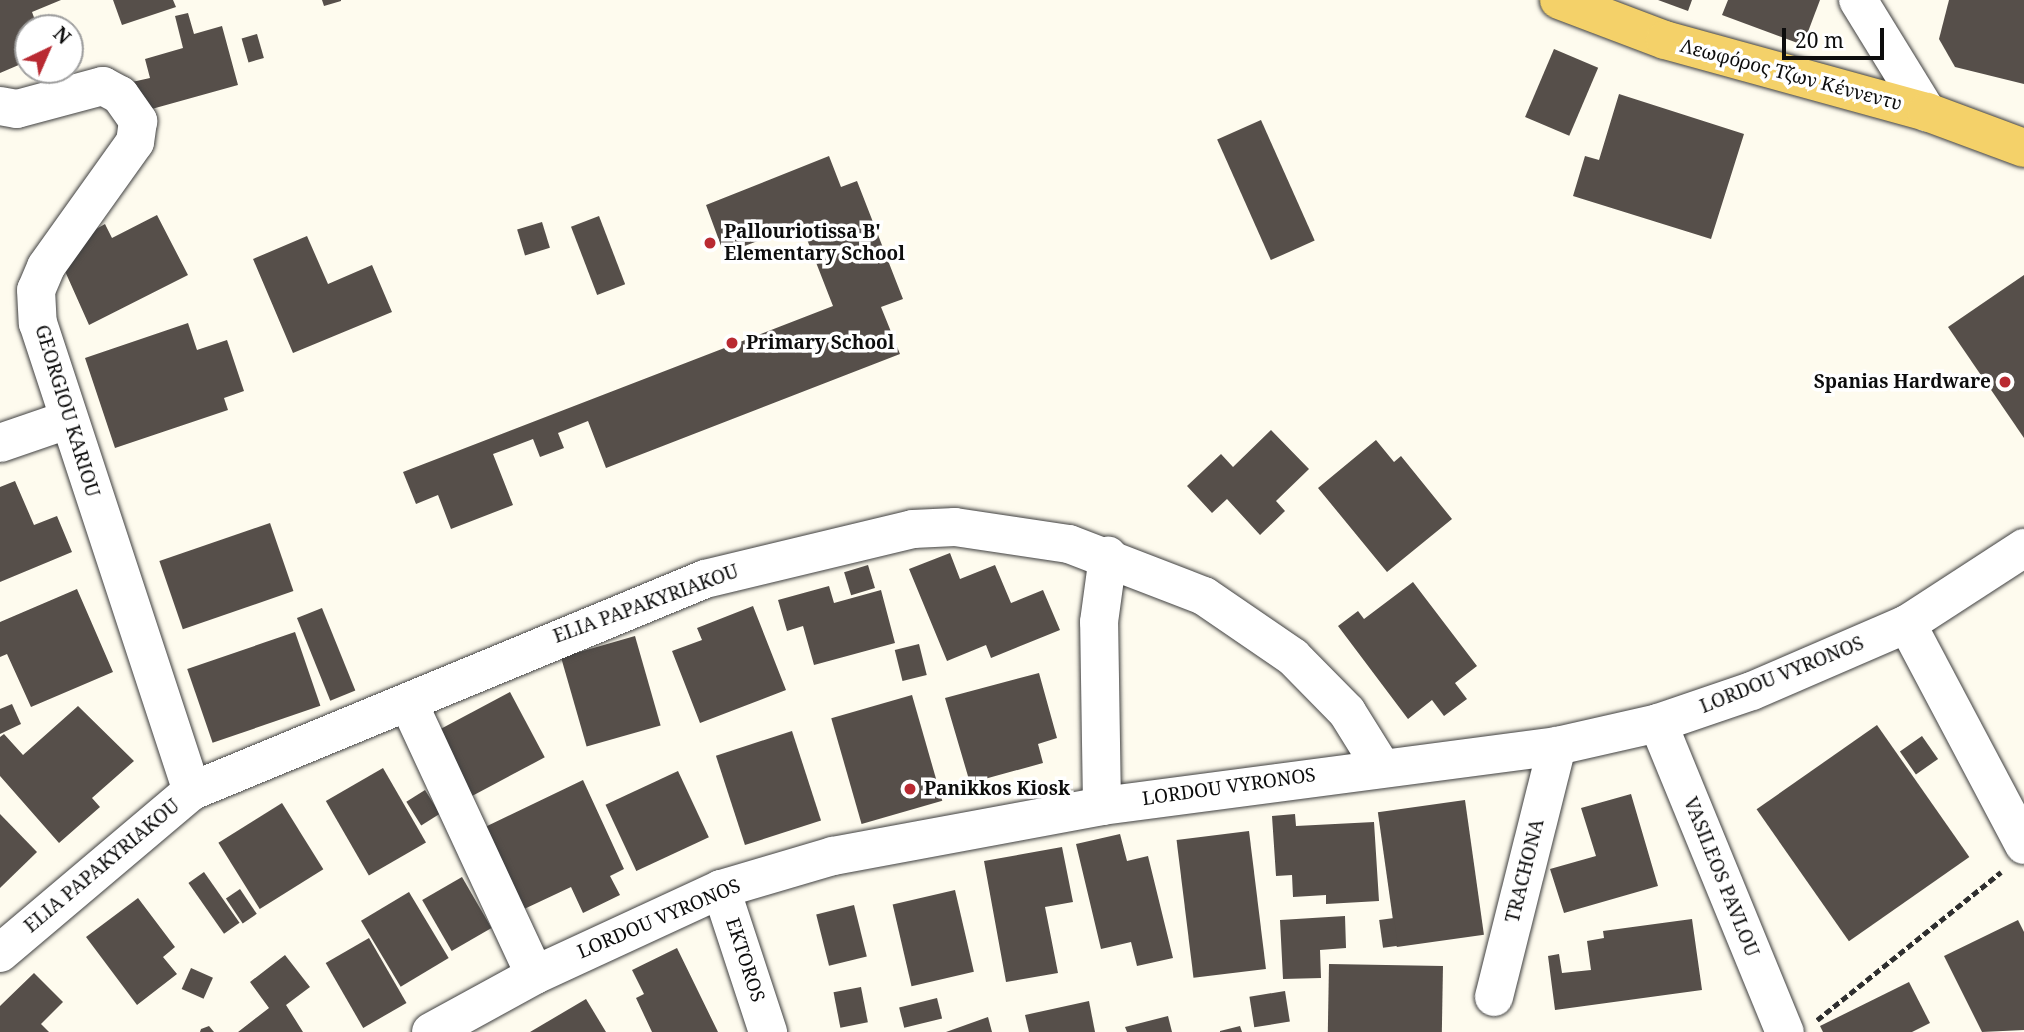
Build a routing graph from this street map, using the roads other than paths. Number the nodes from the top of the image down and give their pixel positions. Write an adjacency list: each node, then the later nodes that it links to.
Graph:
1 (1559, 0): 4 (main road, Λεωφόρος Τζων Κέννεντυ)
2 (1858, 0): 4 (street)
3 (0, 106): 6 (street, GEORGIOU KARIOU)
4 (1927, 112): 5 (main road, Λεωφόρος Τζων Κέννεντυ)
5 (2024, 148)
6 (67, 420): 7 (street); 15 (street, GEORGIOU KARIOU)
7 (0, 443)
8 (2024, 548): 10 (street, LORDOU VYRONOS)
9 (1108, 556): 11 (street, ELIA PAPAKYRIAKOU); 14 (street, ELIA PAPAKYRIAKOU); 16 (street)
10 (1907, 624): 12 (street, LORDOU VYRONOS); 17 (street)
11 (408, 702): 15 (street, ELIA PAPAKYRIAKOU); 20 (street)
12 (1658, 723): 13 (street, LORDOU VYRONOS); 22 (street, VASILEOS PAVLOU)
13 (1557, 746): 14 (street, LORDOU VYRONOS); 21 (street, TRACHONA)
14 (1380, 765): 16 (street, LORDOU VYRONOS)
15 (192, 791): 19 (street, ELIA PAPAKYRIAKOU)
16 (1102, 806): 18 (street, LORDOU VYRONOS)
17 (2019, 853)
18 (721, 889): 20 (street, LORDOU VYRONOS); 24 (street, EKTOROS)
19 (0, 953)
20 (535, 975): 23 (street, LORDOU VYRONOS)
21 (1494, 997)
22 (1789, 1030)
23 (431, 1032)
24 (768, 1032)

